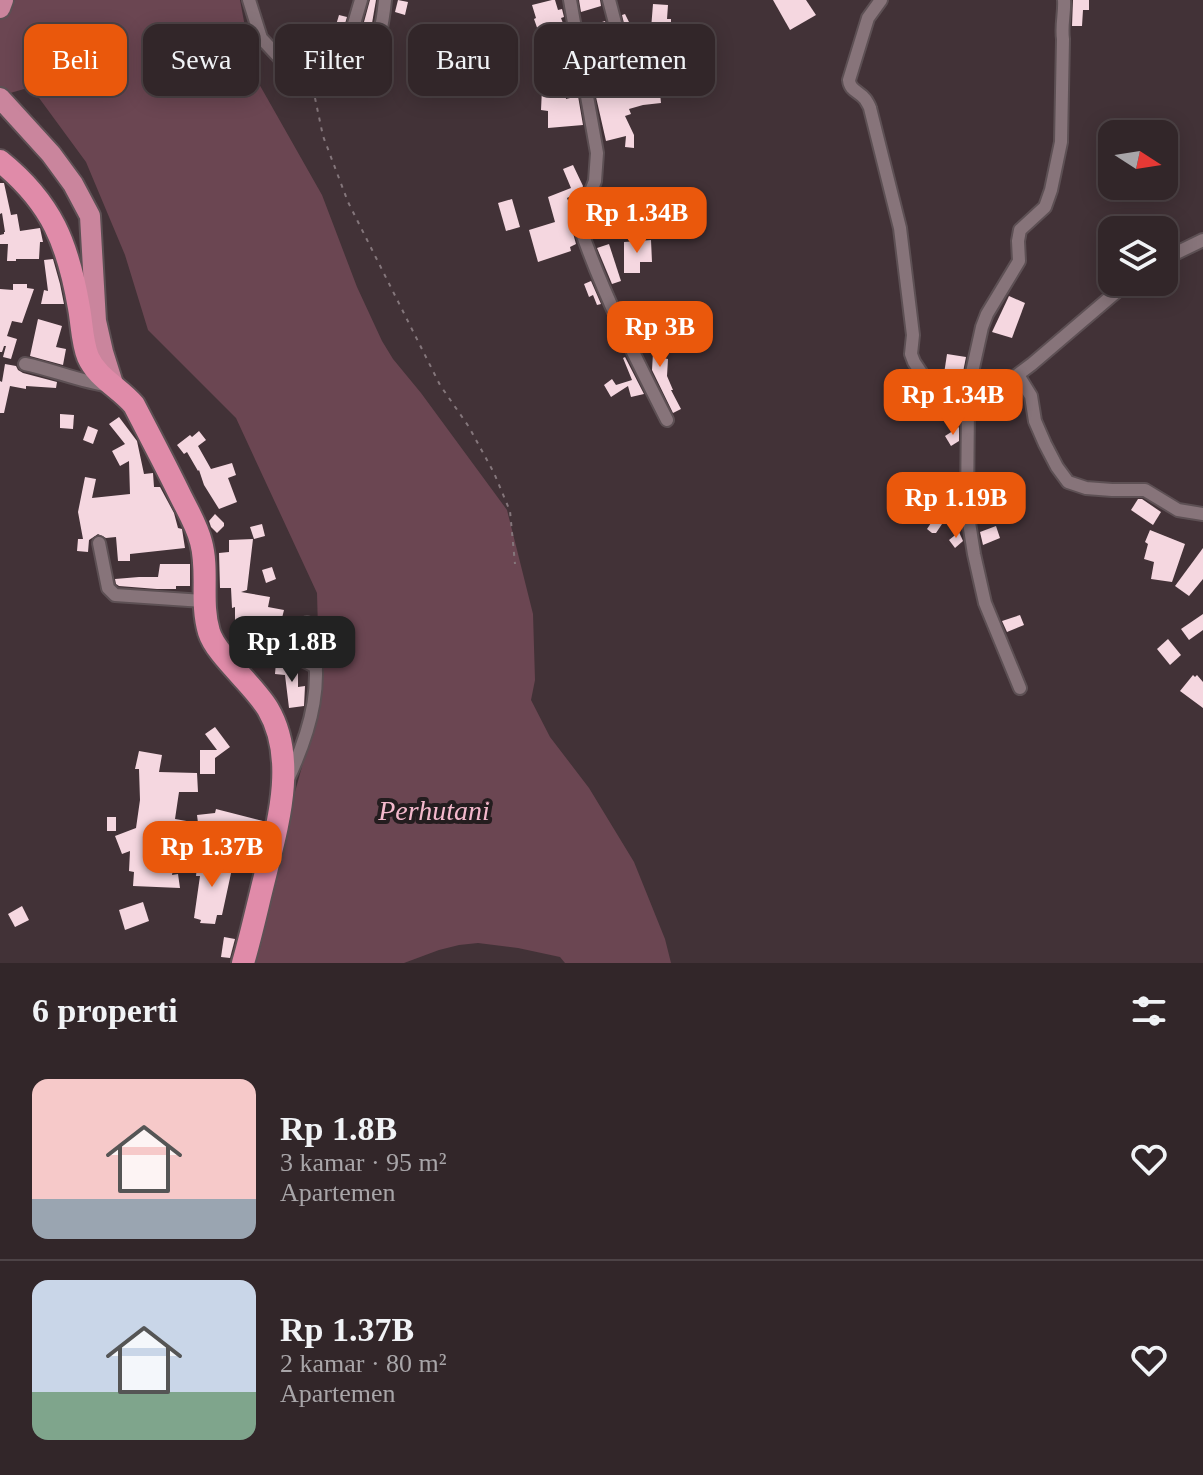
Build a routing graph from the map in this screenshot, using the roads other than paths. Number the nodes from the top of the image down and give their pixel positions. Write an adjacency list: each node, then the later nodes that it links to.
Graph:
1 (3, 0): 9 (main road)
2 (249, 0): 13 (street)
3 (361, 0): 10 (street)
4 (385, 0): 11 (street)
5 (570, 0): 23 (street)
6 (609, 0): 12 (street)
7 (881, 0): 22 (street)
8 (1064, 0): 22 (street)
9 (0, 8)
10 (354, 24)
11 (382, 24)
12 (615, 24)
13 (275, 53)
14 (0, 98): 21 (main road)
15 (0, 161): 21 (highway)
16 (1203, 240): 17 (street)
17 (1178, 252)
18 (1111, 296): 20 (street)
19 (25, 364): 21 (street)
20 (1018, 375): 22 (street); 24 (street)
21 (114, 387): 26 (highway)
22 (966, 403): 30 (street)
23 (667, 420)
24 (1203, 514)
25 (99, 543): 26 (street)
26 (203, 601): 31 (highway)
27 (307, 623): 29 (street)
28 (266, 641): 29 (street)
29 (316, 667): 31 (street)
30 (1020, 688)
31 (284, 787): 32 (highway)
32 (243, 963)

